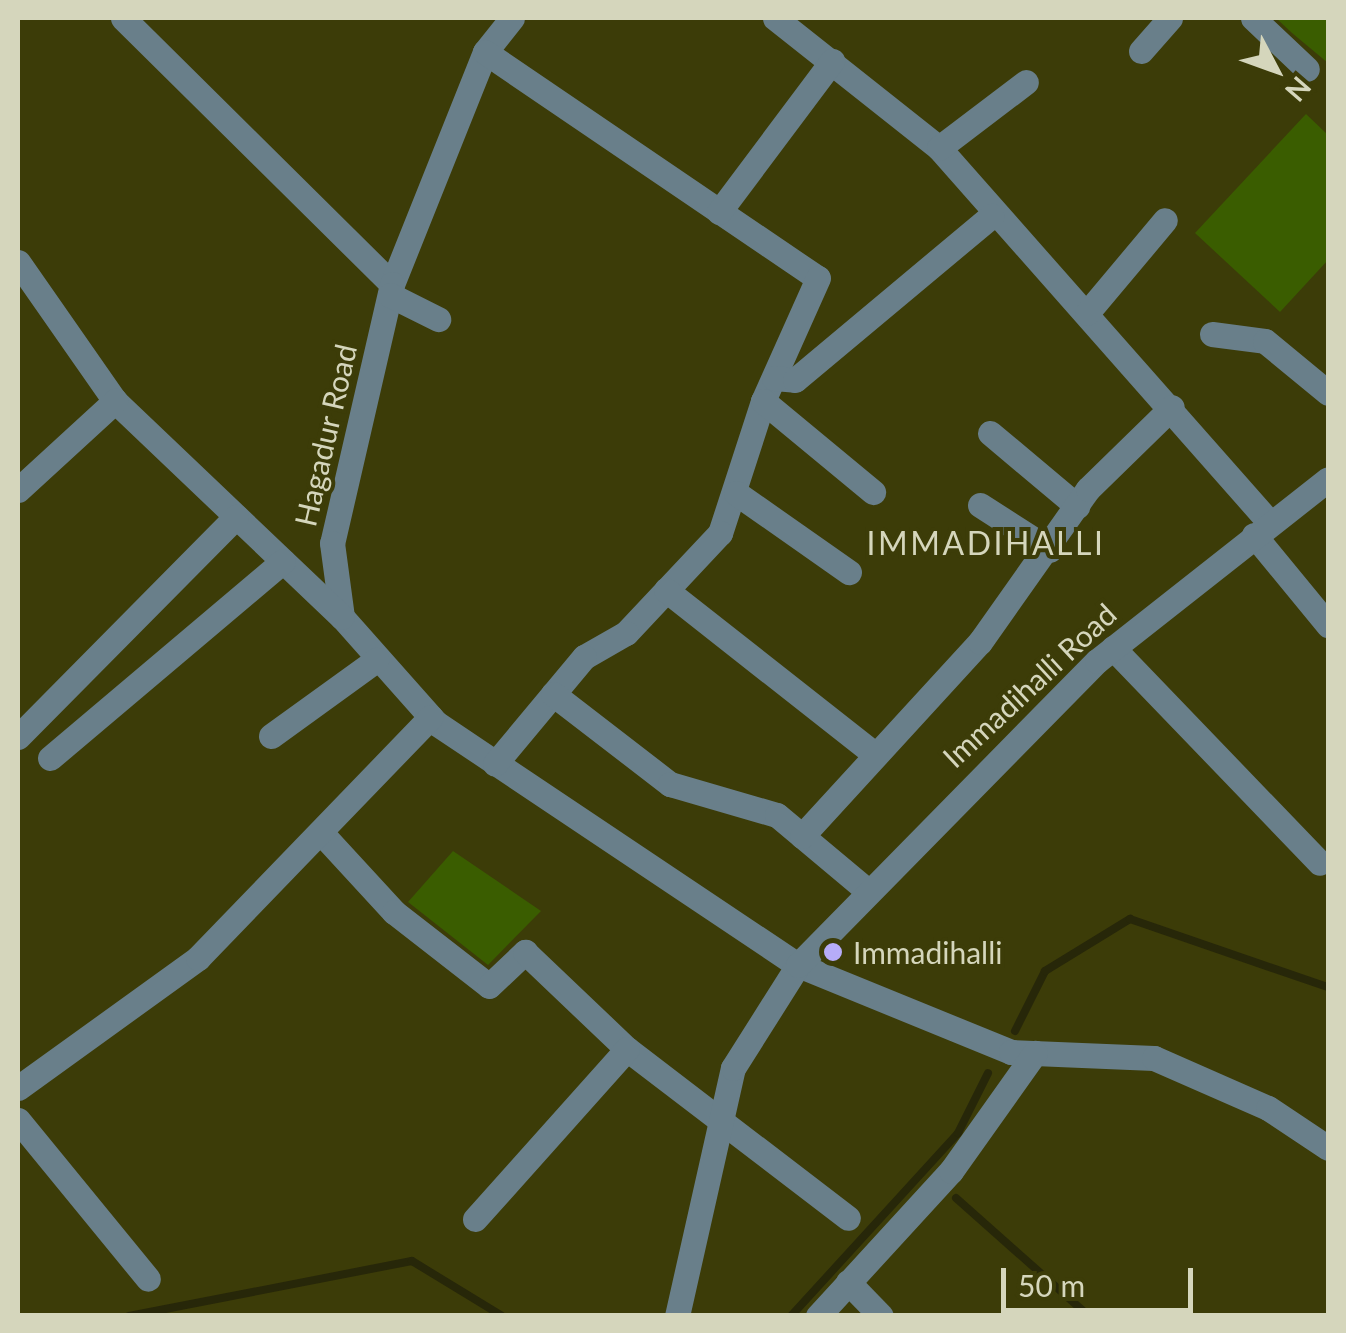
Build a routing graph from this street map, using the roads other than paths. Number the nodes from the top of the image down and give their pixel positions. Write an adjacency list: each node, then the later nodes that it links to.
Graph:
1 (123, 18): 16 (street)
2 (512, 18): 7 (street, Hagadur Road)
3 (775, 18): 8 (street)
4 (1170, 18): 6 (street)
5 (1254, 18): 9 (street)
6 (1141, 51)
7 (485, 52): 12 (street); 16 (street, Hagadur Road)
8 (832, 62): 11 (street); 12 (street)
9 (1307, 68)
10 (1026, 82): 11 (street)
11 (940, 148): 13 (street)
12 (718, 212): 20 (street)
13 (991, 216): 17 (street); 20 (street)
14 (1165, 220): 17 (street)
15 (18, 262): 22 (street)
16 (391, 290): 18 (street); 37 (street, Hagadur Road)
17 (1086, 314): 23 (street)
18 (438, 319)
19 (1212, 334): 21 (street)
20 (768, 389): 27 (street); 28 (street)
21 (1328, 393)
22 (116, 401): 26 (street); 31 (street)
23 (1172, 407): 30 (street); 32 (street)
24 (990, 433): 30 (street)
25 (1328, 479): 32 (street, Immadihalli Road)
26 (18, 490)
27 (736, 492): 35 (street); 36 (street)
28 (873, 492)
29 (980, 505): 33 (street)
30 (1077, 506): 33 (street)
31 (236, 517): 34 (street); 44 (street)
32 (1262, 529): 38 (street); 39 (street, Immadihalli Road)
33 (1050, 550): 45 (street)
34 (283, 561): 37 (street); 46 (street)
35 (850, 572)
36 (666, 590): 41 (street); 45 (street)
37 (342, 617): 40 (street)
38 (1328, 625)
39 (1113, 648): 50 (street); 51 (street, Immadihalli Road)
40 (376, 660): 42 (street); 43 (street)
41 (553, 694): 47 (street); 49 (street)
42 (430, 718): 47 (street); 48 (street)
43 (271, 736)
44 (18, 737)
45 (876, 756): 49 (street)
46 (50, 758)
47 (495, 764): 52 (street)
48 (325, 836): 53 (street); 55 (street)
49 (802, 836): 51 (street)
50 (1320, 863)
51 (868, 890): 52 (street, Immadihalli Road)
52 (798, 965): 54 (street); 56 (street, Immadihalli Road)
53 (627, 1050): 56 (street); 60 (street)
54 (1035, 1053): 58 (street); 62 (street)
55 (18, 1088)
56 (724, 1116): 59 (street); 63 (street, Immadihalli Road)
57 (18, 1120): 61 (street)
58 (1328, 1148)
59 (848, 1218)
60 (475, 1219)
61 (148, 1279)
62 (848, 1282): 64 (street); 65 (street)
63 (677, 1316)
64 (818, 1316)
65 (881, 1316)

